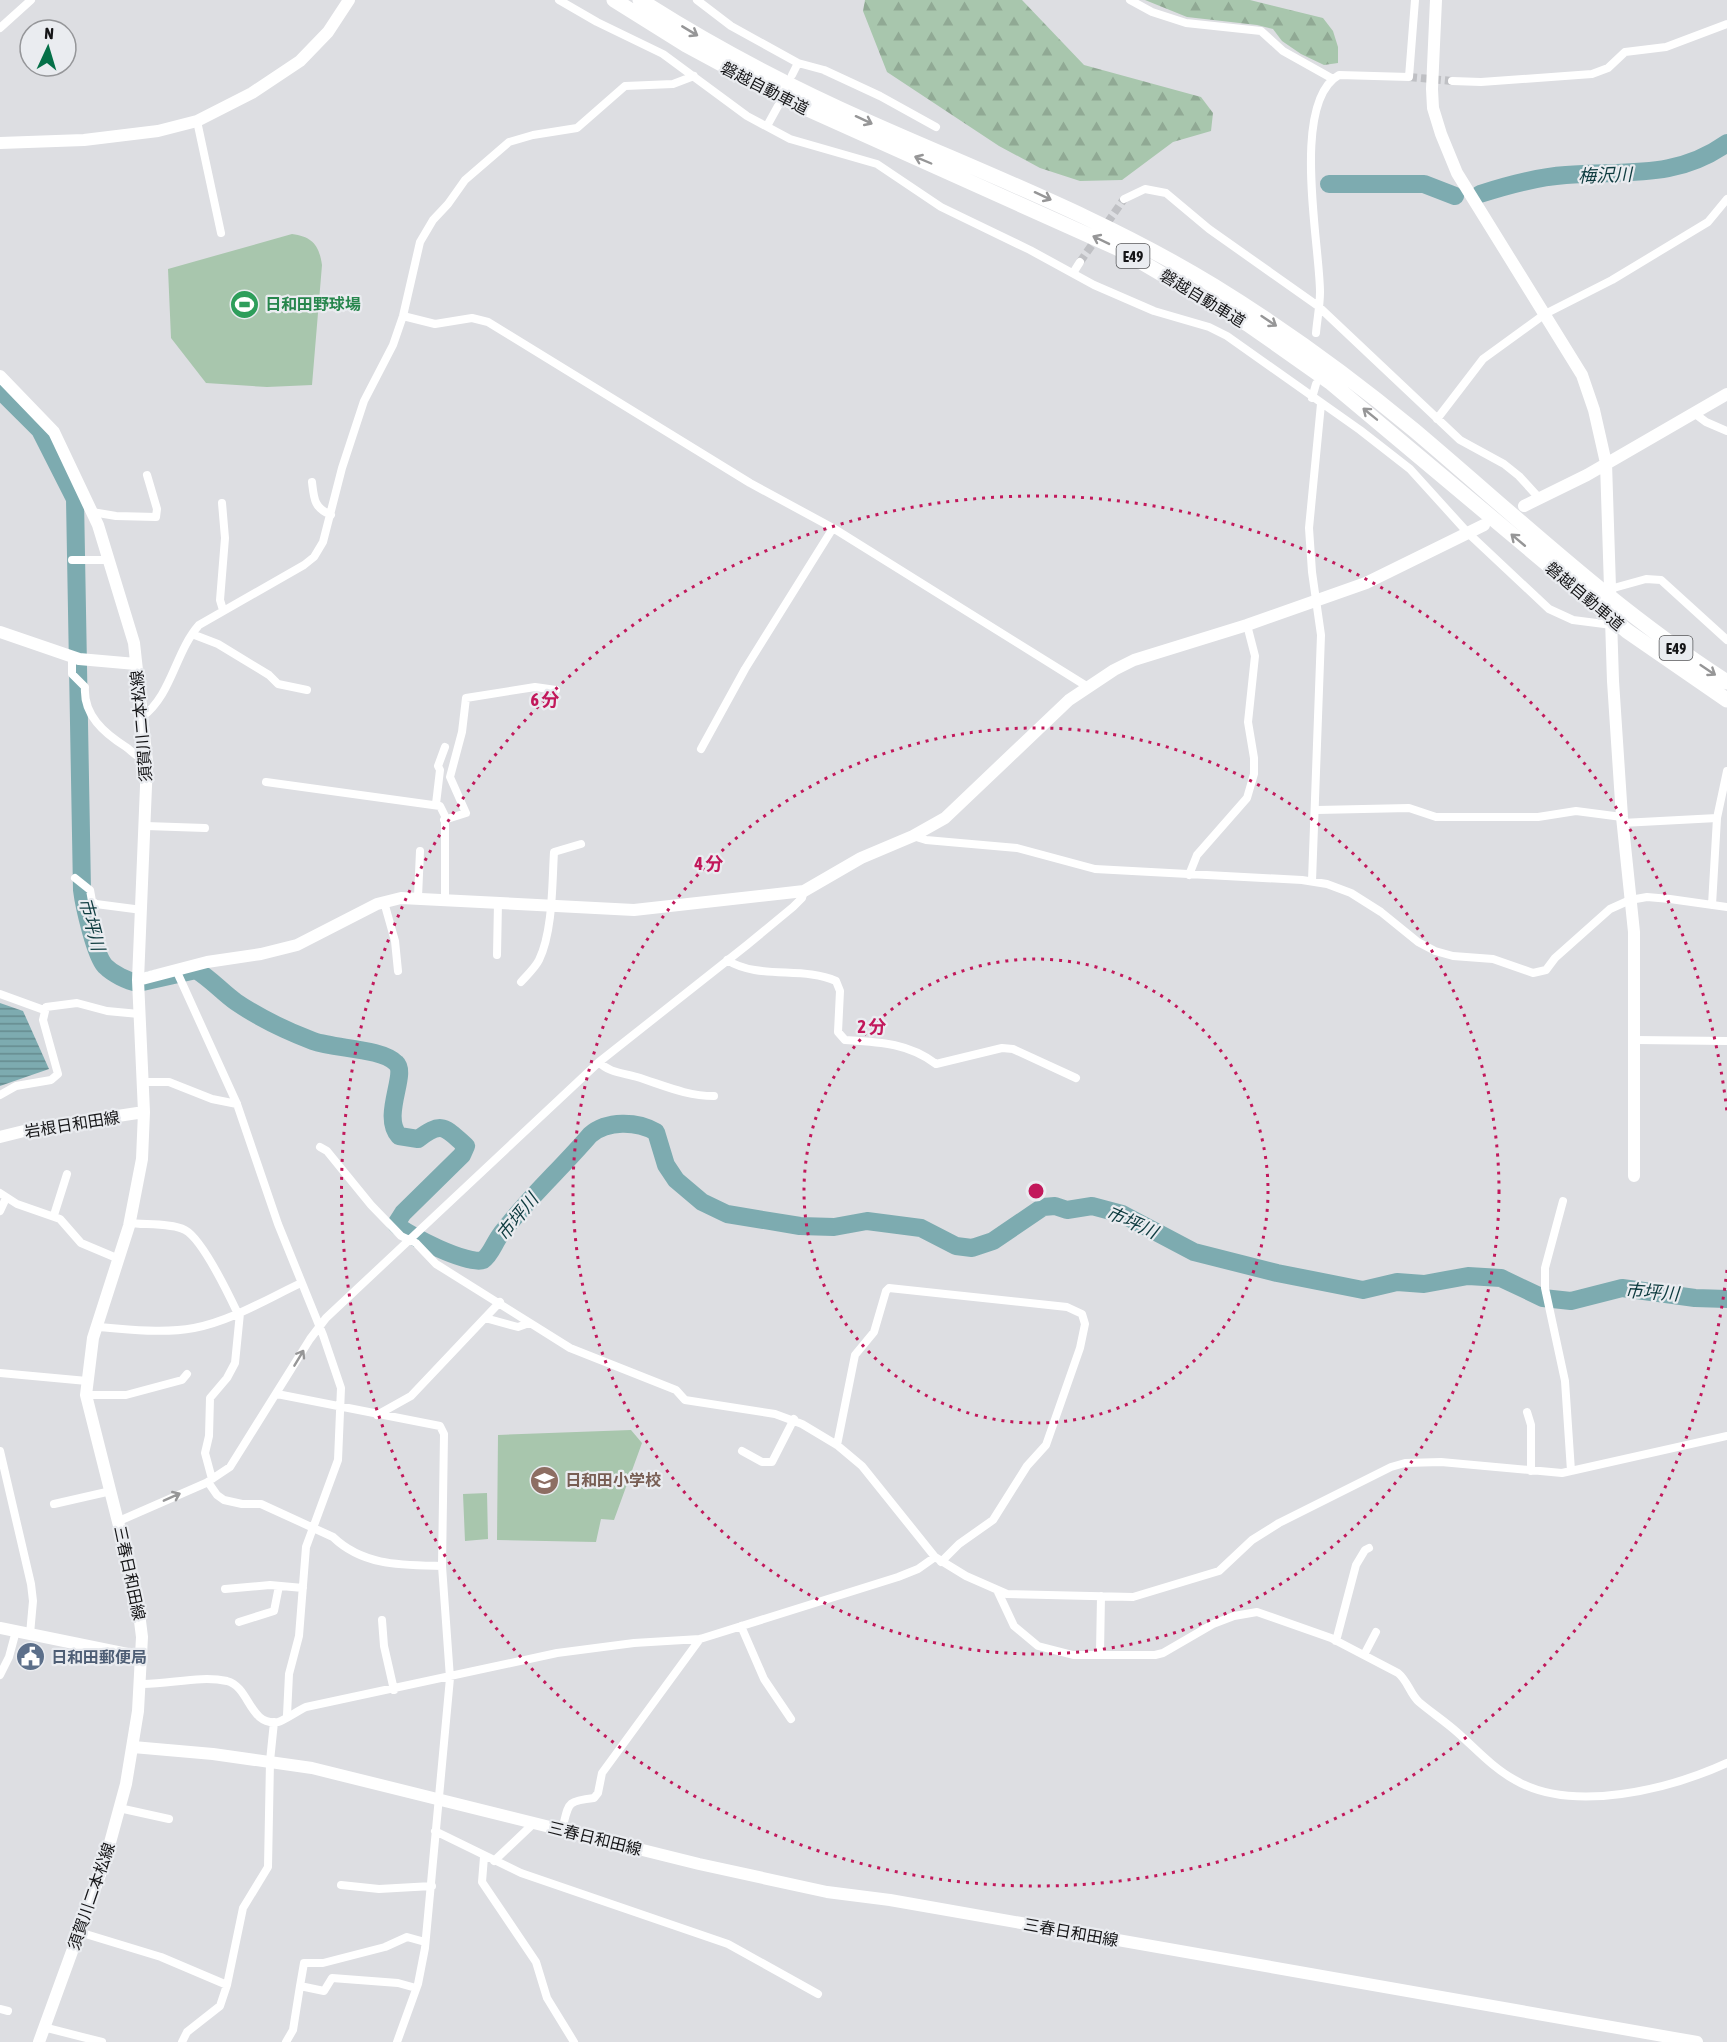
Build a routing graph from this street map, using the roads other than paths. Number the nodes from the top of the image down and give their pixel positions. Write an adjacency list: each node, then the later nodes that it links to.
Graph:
1 (31, 0): 11 (street)
2 (349, 0): 18 (main road)
3 (559, 0): 14 (street)
4 (614, 0): 66 (highway, 磐越自動車道 / E49, one-way to 4)
5 (640, 0): 62 (highway, 磐越自動車道 / E49, one-way to 62)
6 (697, 0): 12 (street)
7 (1130, 0): 15 (street)
8 (1415, 0): 15 (street)
9 (1436, 0): 28 (main road)
10 (1727, 24): 16 (street)
11 (0, 28)
12 (798, 63): 13 (street); 20 (street)
13 (792, 75)
14 (694, 76): 19 (street); 29 (street)
15 (1333, 79): 27 (street)
16 (1452, 81)
17 (778, 106): 19 (street)
18 (197, 121): 21 (main road); 24 (street)
19 (767, 126): 26 (street)
20 (936, 127)
21 (0, 143)
22 (1124, 199): 27 (street)
23 (1727, 199): 28 (street)
24 (221, 233)
25 (1080, 262): 26 (street)
26 (1073, 273): 34 (street)
27 (1318, 306): 30 (street); 37 (street)
28 (1545, 314): 37 (street); 39 (main road)
29 (403, 316): 46 (street); 48 (street)
30 (1316, 333)
31 (0, 376): 45 (main road, 須賀川二本松線)
32 (1316, 384): 34 (street)
33 (1727, 394): 36 (main road)
34 (1312, 398): 35 (street)
35 (1321, 404): 49 (street); 53 (street)
36 (1695, 413): 38 (street); 39 (main road)
37 (1437, 418): 42 (street)
38 (1727, 431)
39 (1606, 463): 42 (main road); 52 (main road)
40 (147, 475): 45 (street)
41 (312, 482): 46 (street)
42 (1540, 499): 44 (main road)
43 (222, 503): 54 (street)
44 (1524, 506)
45 (92, 512): 51 (main road, 須賀川二本松線)
46 (331, 515): 54 (street)
47 (1484, 525): 49 (main road)
48 (833, 528): 63 (street); 69 (street)
49 (1468, 533): 53 (main road); 56 (street)
50 (72, 560): 51 (street)
51 (108, 560): 61 (main road, 須賀川二本松線)
52 (1610, 589): 56 (main road); 59 (street)
53 (1317, 602): 55 (main road); 74 (street)
54 (223, 610): 58 (street)
55 (1247, 625): 63 (main road); 83 (street)
56 (1612, 625): 77 (main road)
57 (0, 632): 60 (main road)
58 (192, 634): 64 (street); 67 (street)
59 (1727, 640)
60 (72, 657): 61 (main road); 70 (street)
61 (136, 664): 67 (main road, 須賀川二本松線)
62 (1727, 682)
63 (1088, 687): 80 (main road)
64 (307, 690)
65 (556, 690): 76 (street)
66 (1727, 700)
67 (142, 717): 70 (main road, 須賀川二本松線)
68 (445, 747): 73 (street)
69 (701, 749)
70 (147, 759): 78 (main road, 須賀川二本松線)
71 (1727, 771): 75 (street)
72 (266, 782): 73 (street)
73 (436, 804): 76 (street)
74 (1317, 810): 77 (street); 85 (street)
75 (1717, 818): 77 (street); 92 (street)
76 (444, 820): 88 (street)
77 (1622, 820): 89 (main road)
78 (146, 826): 79 (street); 95 (main road, 須賀川二本松線)
79 (206, 828)
80 (913, 836): 83 (street); 86 (main road)
81 (581, 844): 93 (street)
82 (420, 851): 87 (street)
83 (1189, 875): 85 (street)
84 (75, 878): 95 (street)
85 (1312, 881): 89 (street)
86 (804, 891): 93 (main road); 97 (street)
87 (418, 897): 88 (main road); 90 (main road)
88 (445, 899): 91 (main road)
89 (1630, 900): 92 (street); 105 (main road)
90 (384, 902): 98 (street); 99 (main road)
91 (498, 902): 93 (main road); 96 (street)
92 (1712, 905): 94 (street)
93 (550, 906): 101 (street)
94 (1727, 907)
95 (142, 910): 100 (main road, 須賀川二本松線)
96 (497, 956)
97 (727, 960): 107 (street); 108 (street)
98 (398, 971)
99 (177, 972): 100 (main road); 112 (street)
100 (138, 980): 104 (main road, 須賀川二本松線)
101 (521, 982)
102 (0, 994): 103 (street)
103 (44, 1010): 104 (street); 110 (street)
104 (139, 1014): 109 (main road, 須賀川二本松線)
105 (1636, 1040): 106 (street); 117 (main road)
106 (1727, 1041)
107 (599, 1062): 111 (street); 123 (street)
108 (1076, 1078)
109 (142, 1082): 112 (street); 113 (main road, 須賀川二本松線)
110 (0, 1095)
111 (714, 1096)
112 (237, 1104): 125 (street)
113 (144, 1112): 114 (main road, 岩根日和田線); 122 (main road, 三春日和田線)
114 (0, 1137)
115 (320, 1148): 123 (street)
116 (68, 1174): 121 (street)
117 (1634, 1176)
118 (3, 1195): 120 (street); 121 (street)
119 (1563, 1201): 146 (street)
120 (0, 1211)
121 (54, 1215): 124 (street)
122 (129, 1223): 124 (main road, 三春日和田線); 127 (street)
123 (408, 1240): 126 (street); 130 (street)
124 (119, 1259): 131 (main road, 三春日和田線)
125 (301, 1283): 127 (street); 130 (street)
126 (500, 1302): 128 (street); 129 (street)
127 (239, 1313): 131 (street); 148 (street)
128 (485, 1318): 129 (street); 139 (street)
129 (529, 1323): 140 (street)
130 (320, 1326): 135 (street, one-way to 130); 137 (street)
131 (96, 1327): 134 (main road, 三春日和田線)
132 (0, 1373): 134 (street)
133 (187, 1374): 136 (street)
134 (87, 1381): 136 (main road, 三春日和田線)
135 (277, 1394): 137 (street); 148 (street)
136 (86, 1395): 149 (main road, 三春日和田線)
137 (342, 1409): 139 (street); 152 (street)
138 (1527, 1412): 147 (street)
139 (377, 1415): 155 (street)
140 (794, 1419): 142 (street); 144 (street)
141 (1727, 1436): 146 (street)
142 (837, 1445): 154 (street); 154 (street)
143 (0, 1451): 145 (street)
144 (742, 1451)
145 (2, 1470): 167 (street)
146 (1571, 1471): 147 (street)
147 (1531, 1472): 160 (street)
148 (210, 1480): 151 (street, one-way to 148); 152 (street)
149 (111, 1491): 150 (street); 151 (main road, 三春日和田線)
150 (54, 1504)
151 (119, 1521): 172 (main road, 三春日和田線)
152 (313, 1527): 155 (street); 157 (street)
153 (1369, 1548): 169 (street)
154 (938, 1560): 159 (street); 163 (street)
155 (442, 1566): 174 (street)
156 (279, 1586): 157 (street); 158 (street); 162 (street)
157 (303, 1588): 177 (street)
158 (225, 1589)
159 (998, 1592): 160 (street); 170 (street)
160 (1101, 1596): 170 (street)
161 (382, 1620): 176 (street)
162 (239, 1622)
163 (741, 1626): 168 (street); 178 (street)
164 (0, 1628): 165 (main road)
165 (16, 1631): 167 (main road); 173 (street)
166 (1376, 1632): 171 (street)
167 (30, 1634): 172 (main road)
168 (700, 1639): 174 (street); 187 (street)
169 (1336, 1641): 170 (street); 171 (street)
170 (1100, 1653)
171 (1364, 1655): 182 (street)
172 (142, 1657): 175 (main road, 三春日和田線)
173 (0, 1675)
174 (450, 1678): 176 (street); 183 (street)
175 (140, 1684): 179 (street); 180 (main road, 三春日和田線)
176 (394, 1690): 177 (street)
177 (287, 1715): 179 (street)
178 (791, 1719)
179 (274, 1722): 181 (street)
180 (133, 1747): 181 (main road, 三春日和田線); 184 (main road, 須賀川二本松線)
181 (270, 1761): 183 (main road, 三春日和田線); 195 (street)
182 (1727, 1763)
183 (438, 1798): 186 (main road, 三春日和田線); 188 (street)
184 (119, 1809): 185 (street); 193 (main road, 須賀川二本松線)
185 (169, 1819)
186 (534, 1823): 187 (main road, 三春日和田線); 190 (street)
187 (562, 1830): 206 (main road, 三春日和田線)
188 (435, 1831): 189 (street); 192 (street)
189 (484, 1857): 190 (street); 205 (street)
190 (494, 1861): 198 (street)
191 (341, 1885): 192 (street)
192 (432, 1886): 194 (street)
193 (79, 1932): 195 (street); 199 (main road, 須賀川二本松線)
194 (425, 1942): 196 (street); 197 (street)
195 (227, 1985): 202 (street)
196 (300, 1986): 197 (street); 203 (street)
197 (416, 1988): 204 (street)
198 (818, 1995)
199 (43, 2026): 200 (main road, 須賀川二本松線); 201 (street)
200 (39, 2042)
201 (102, 2042)
202 (182, 2042)
203 (286, 2042)
204 (398, 2042)
205 (574, 2042)
206 (1697, 2042)

